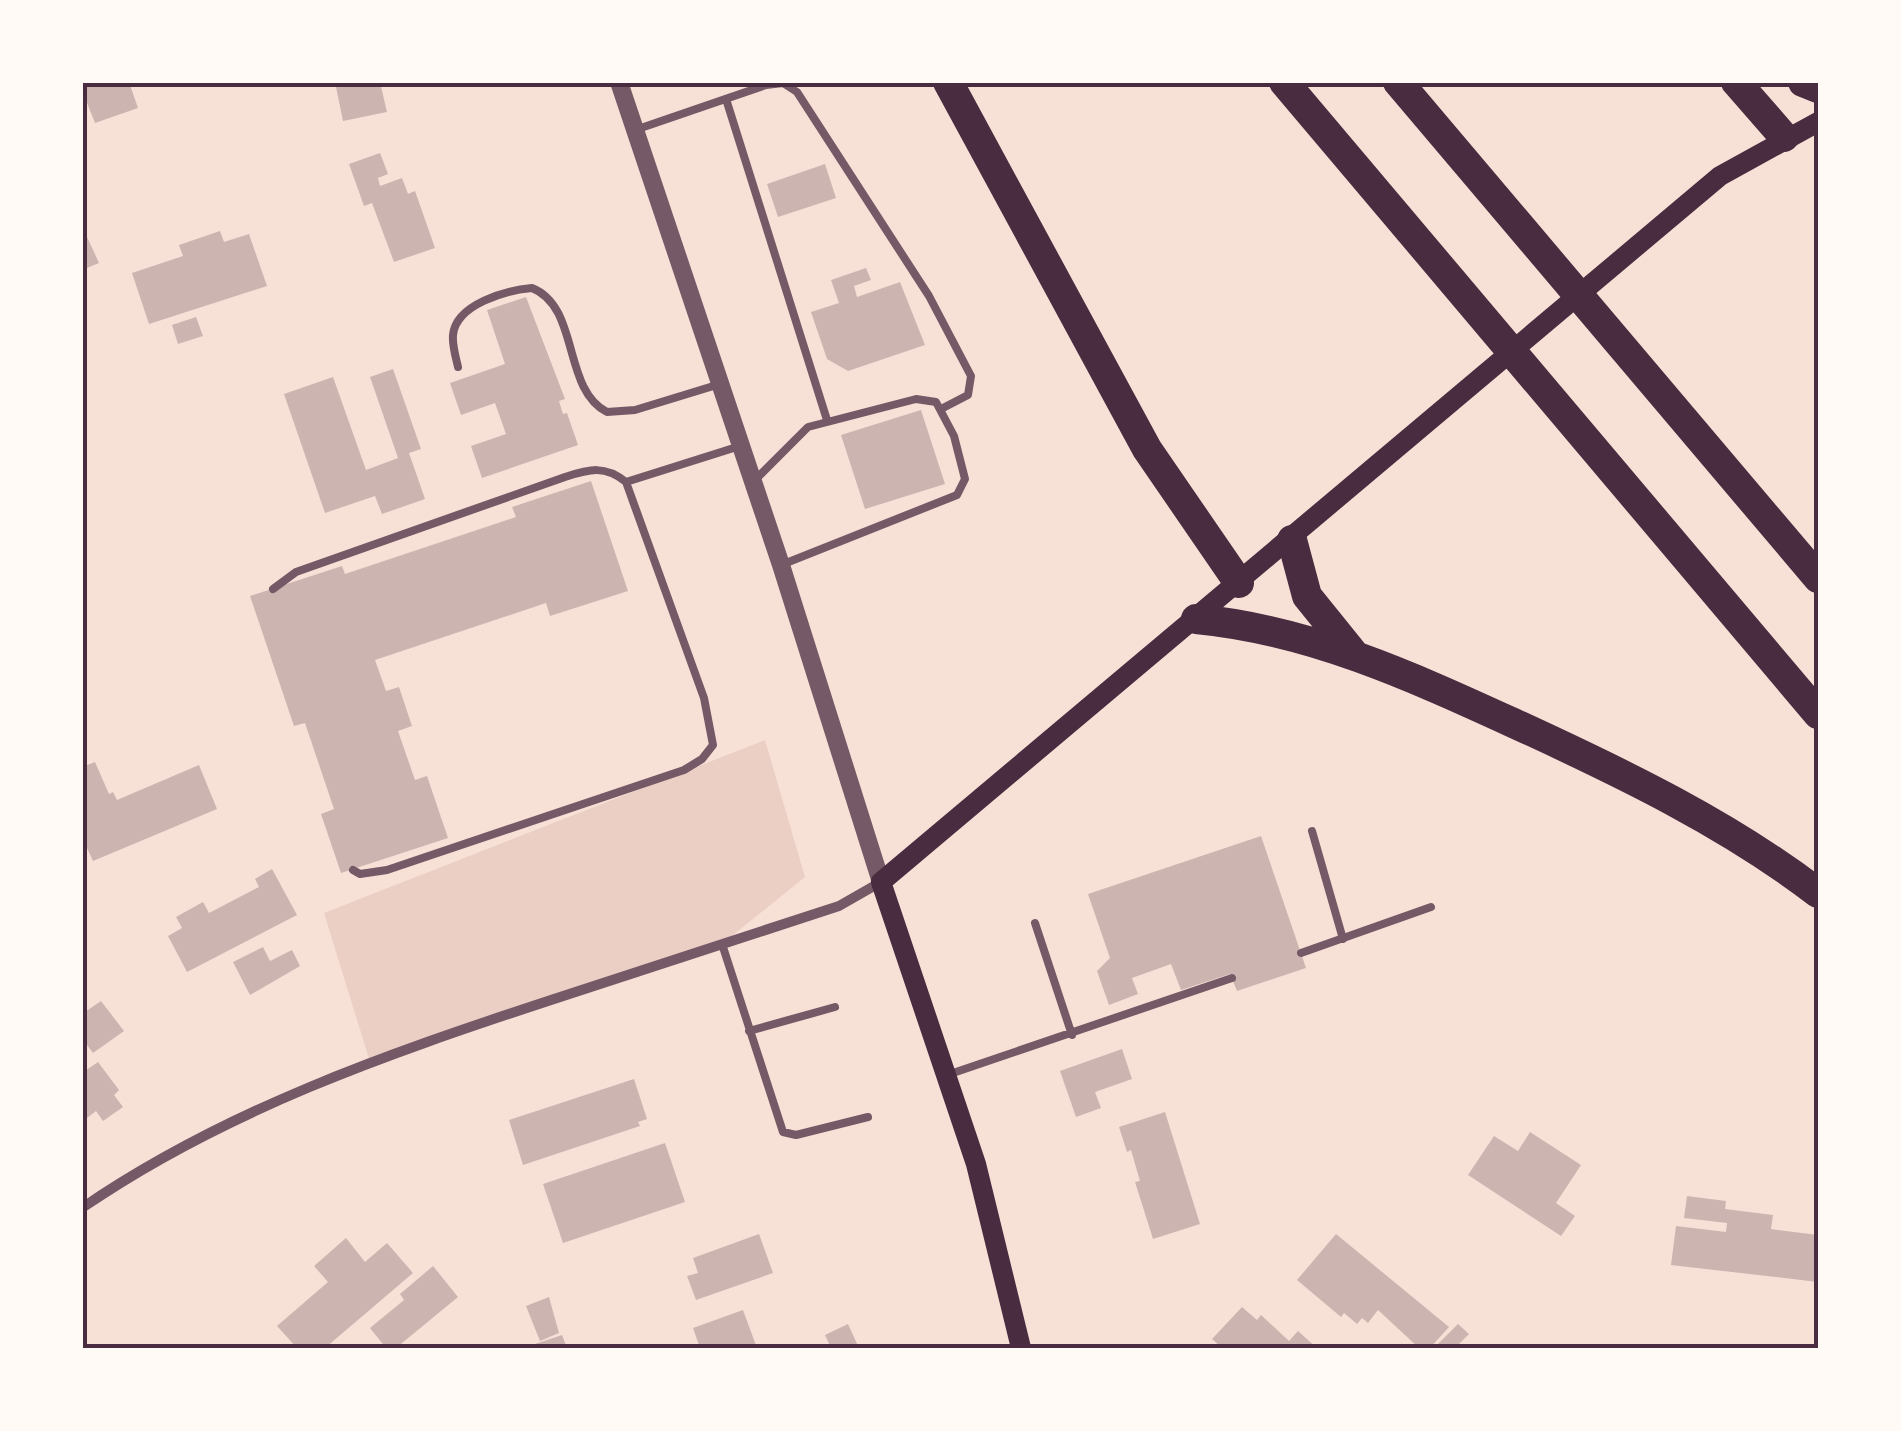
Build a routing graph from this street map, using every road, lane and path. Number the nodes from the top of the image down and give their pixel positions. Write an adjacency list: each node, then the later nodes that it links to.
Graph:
1 (618, 82): 10 (street)
2 (948, 82): 22 (highway)
3 (1284, 82): 26 (highway)
4 (1398, 82): 21 (highway)
5 (1736, 82): 11 (highway)
6 (1803, 82): 7 (highway)
7 (1818, 88)
8 (726, 99): 10 (lane); 14 (lane); 15 (lane)
9 (1818, 122): 11 (main road)
10 (635, 130): 13 (street)
11 (1784, 137): 19 (main road)
12 (458, 367): 13 (lane)
13 (720, 384): 16 (street)
14 (942, 408): 15 (lane); 20 (lane)
15 (826, 420): 18 (lane)
16 (740, 446): 17 (lane); 18 (street)
17 (626, 482): 23 (lane); 28 (lane)
18 (752, 483): 20 (street)
19 (1292, 540): 22 (main road); 25 (highway)
20 (781, 565): 29 (street)
21 (1818, 578)
22 (1238, 583): 24 (main road)
23 (273, 588)
24 (1196, 619): 25 (highway); 29 (main road)
25 (1355, 655): 30 (highway)
26 (1818, 714)
27 (1312, 831): 33 (lane)
28 (353, 870)
29 (880, 882): 34 (street); 40 (main road)
30 (1818, 892)
31 (1431, 907): 33 (lane)
32 (1035, 923): 39 (lane)
33 (1343, 938): 35 (lane)
34 (722, 944): 38 (lane); 42 (street)
35 (1301, 954)
36 (1232, 978): 39 (lane)
37 (835, 1007): 38 (lane)
38 (749, 1031): 41 (lane)
39 (1072, 1035): 40 (lane)
40 (946, 1076): 43 (main road)
41 (868, 1117)
42 (82, 1208)
43 (1021, 1348)

